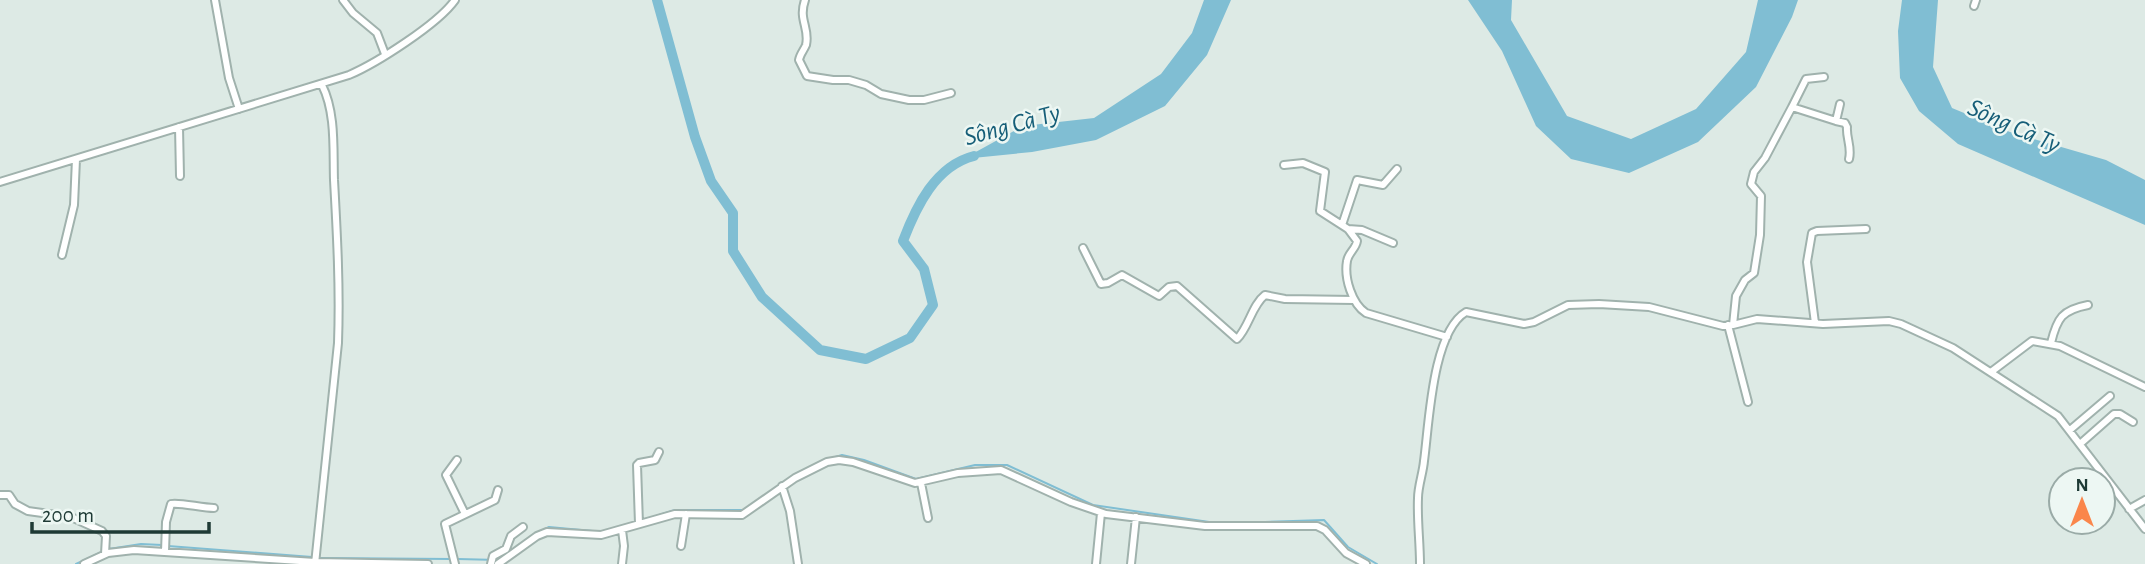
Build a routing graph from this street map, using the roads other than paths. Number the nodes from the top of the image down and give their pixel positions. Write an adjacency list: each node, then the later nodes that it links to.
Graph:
1 (215, 0): 11 (street)
2 (455, 0): 5 (street)
3 (805, 0): 8 (street)
4 (347, 2): 5 (street)
5 (385, 54): 7 (street)
6 (1824, 77): 10 (street)
7 (321, 85): 11 (street); 59 (street)
8 (951, 93)
9 (1840, 104): 12 (street)
10 (1792, 107): 12 (street); 28 (street)
11 (239, 109): 13 (street)
12 (1836, 121): 15 (street)
13 (179, 127): 14 (street); 18 (street)
14 (76, 159): 19 (street); 24 (street)
15 (1849, 159)
16 (1284, 165): 20 (street)
17 (1398, 169): 20 (street)
18 (180, 176)
19 (0, 182)
20 (1345, 227): 22 (street); 25 (street)
21 (1866, 229): 27 (street)
22 (1393, 243)
23 (1083, 248): 25 (street)
24 (62, 255)
25 (1354, 300): 29 (street)
26 (2088, 305): 30 (street)
27 (1815, 323): 28 (street); 31 (street)
28 (1731, 325): 29 (street); 34 (street)
29 (1447, 337): 69 (street)
30 (2051, 343): 31 (street); 32 (street)
31 (1991, 372): 36 (street)
32 (2145, 387)
33 (2110, 396): 36 (street)
34 (1748, 402)
35 (2133, 422): 37 (street)
36 (2070, 430): 37 (street)
37 (2081, 444): 46 (street)
38 (659, 452): 52 (street)
39 (457, 460): 48 (street)
40 (921, 483): 41 (street); 47 (street); 51 (street)
41 (782, 486): 49 (street); 65 (street)
42 (498, 489): 48 (street)
43 (0, 495): 58 (street)
44 (2145, 500): 46 (street)
45 (214, 508): 57 (street)
46 (2129, 509): 55 (street)
47 (1101, 513): 50 (street); 66 (street)
48 (465, 514): 63 (street)
49 (686, 514): 52 (street); 56 (street)
50 (1136, 517): 67 (street); 68 (street)
51 (928, 518)
52 (638, 521): 54 (street)
53 (523, 527): 60 (street)
54 (622, 530): 60 (street); 64 (street)
55 (2145, 530)
56 (681, 546)
57 (165, 549): 58 (street); 59 (street)
58 (105, 551): 61 (street)
59 (315, 560): 62 (street)
60 (493, 562)
61 (84, 564)
62 (428, 564)
63 (455, 564)
64 (622, 564)
65 (798, 564)
66 (1097, 564)
67 (1131, 564)
68 (1366, 564)
69 (1420, 564)

